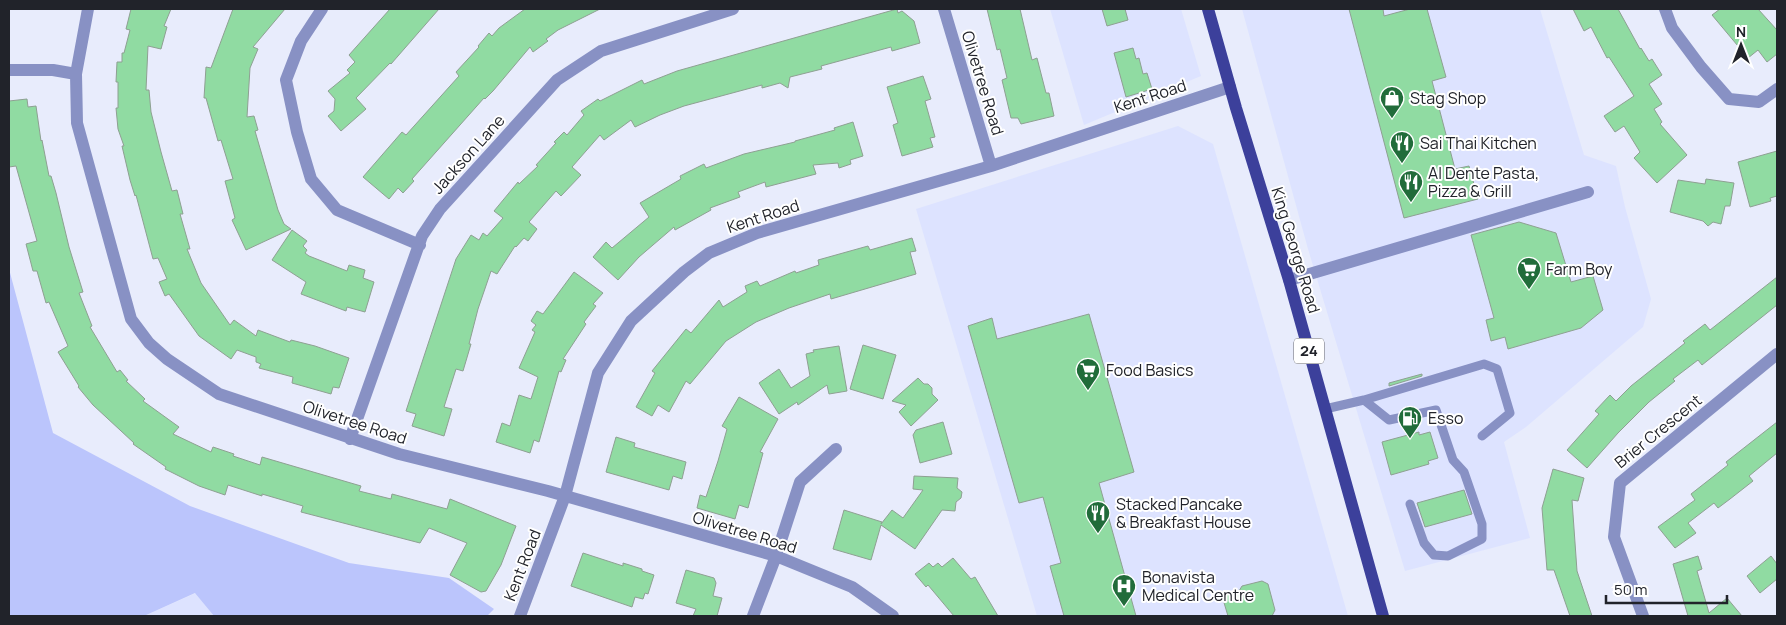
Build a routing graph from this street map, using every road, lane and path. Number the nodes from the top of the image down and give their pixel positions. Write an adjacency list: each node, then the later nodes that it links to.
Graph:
1 (88, 9): 8 (street, Olivetree Road)
2 (322, 9): 13 (street)
3 (729, 9): 13 (street, Jackson Lane)
4 (944, 9): 11 (street, Olivetree Road)
5 (1208, 9): 9 (main road, King George Road / 24)
6 (1665, 9): 10 (street)
7 (9, 70): 8 (street)
8 (76, 74): 19 (street, Olivetree Road)
9 (1230, 87): 11 (street, Kent Road); 14 (main road, King George Road / 24)
10 (1777, 89)
11 (991, 166): 21 (street, Kent Road)
12 (1588, 192): 14 (street)
13 (420, 245): 19 (street, Jackson Lane)
14 (1289, 280): 17 (main road, King George Road / 24)
15 (1777, 354): 28 (street, Brier Crescent)
16 (1364, 400): 17 (lane); 18 (lane); 22 (lane)
17 (1325, 409): 27 (main road, King George Road / 24)
18 (1482, 436)
19 (350, 439): 21 (street, Olivetree Road)
20 (836, 449): 23 (street)
21 (565, 496): 23 (street, Olivetree Road); 24 (street, Kent Road)
22 (1410, 504)
23 (776, 556): 25 (street); 26 (street, Olivetree Road)
24 (520, 616)
25 (753, 616)
26 (893, 616)
27 (1383, 616)
28 (1644, 616)

